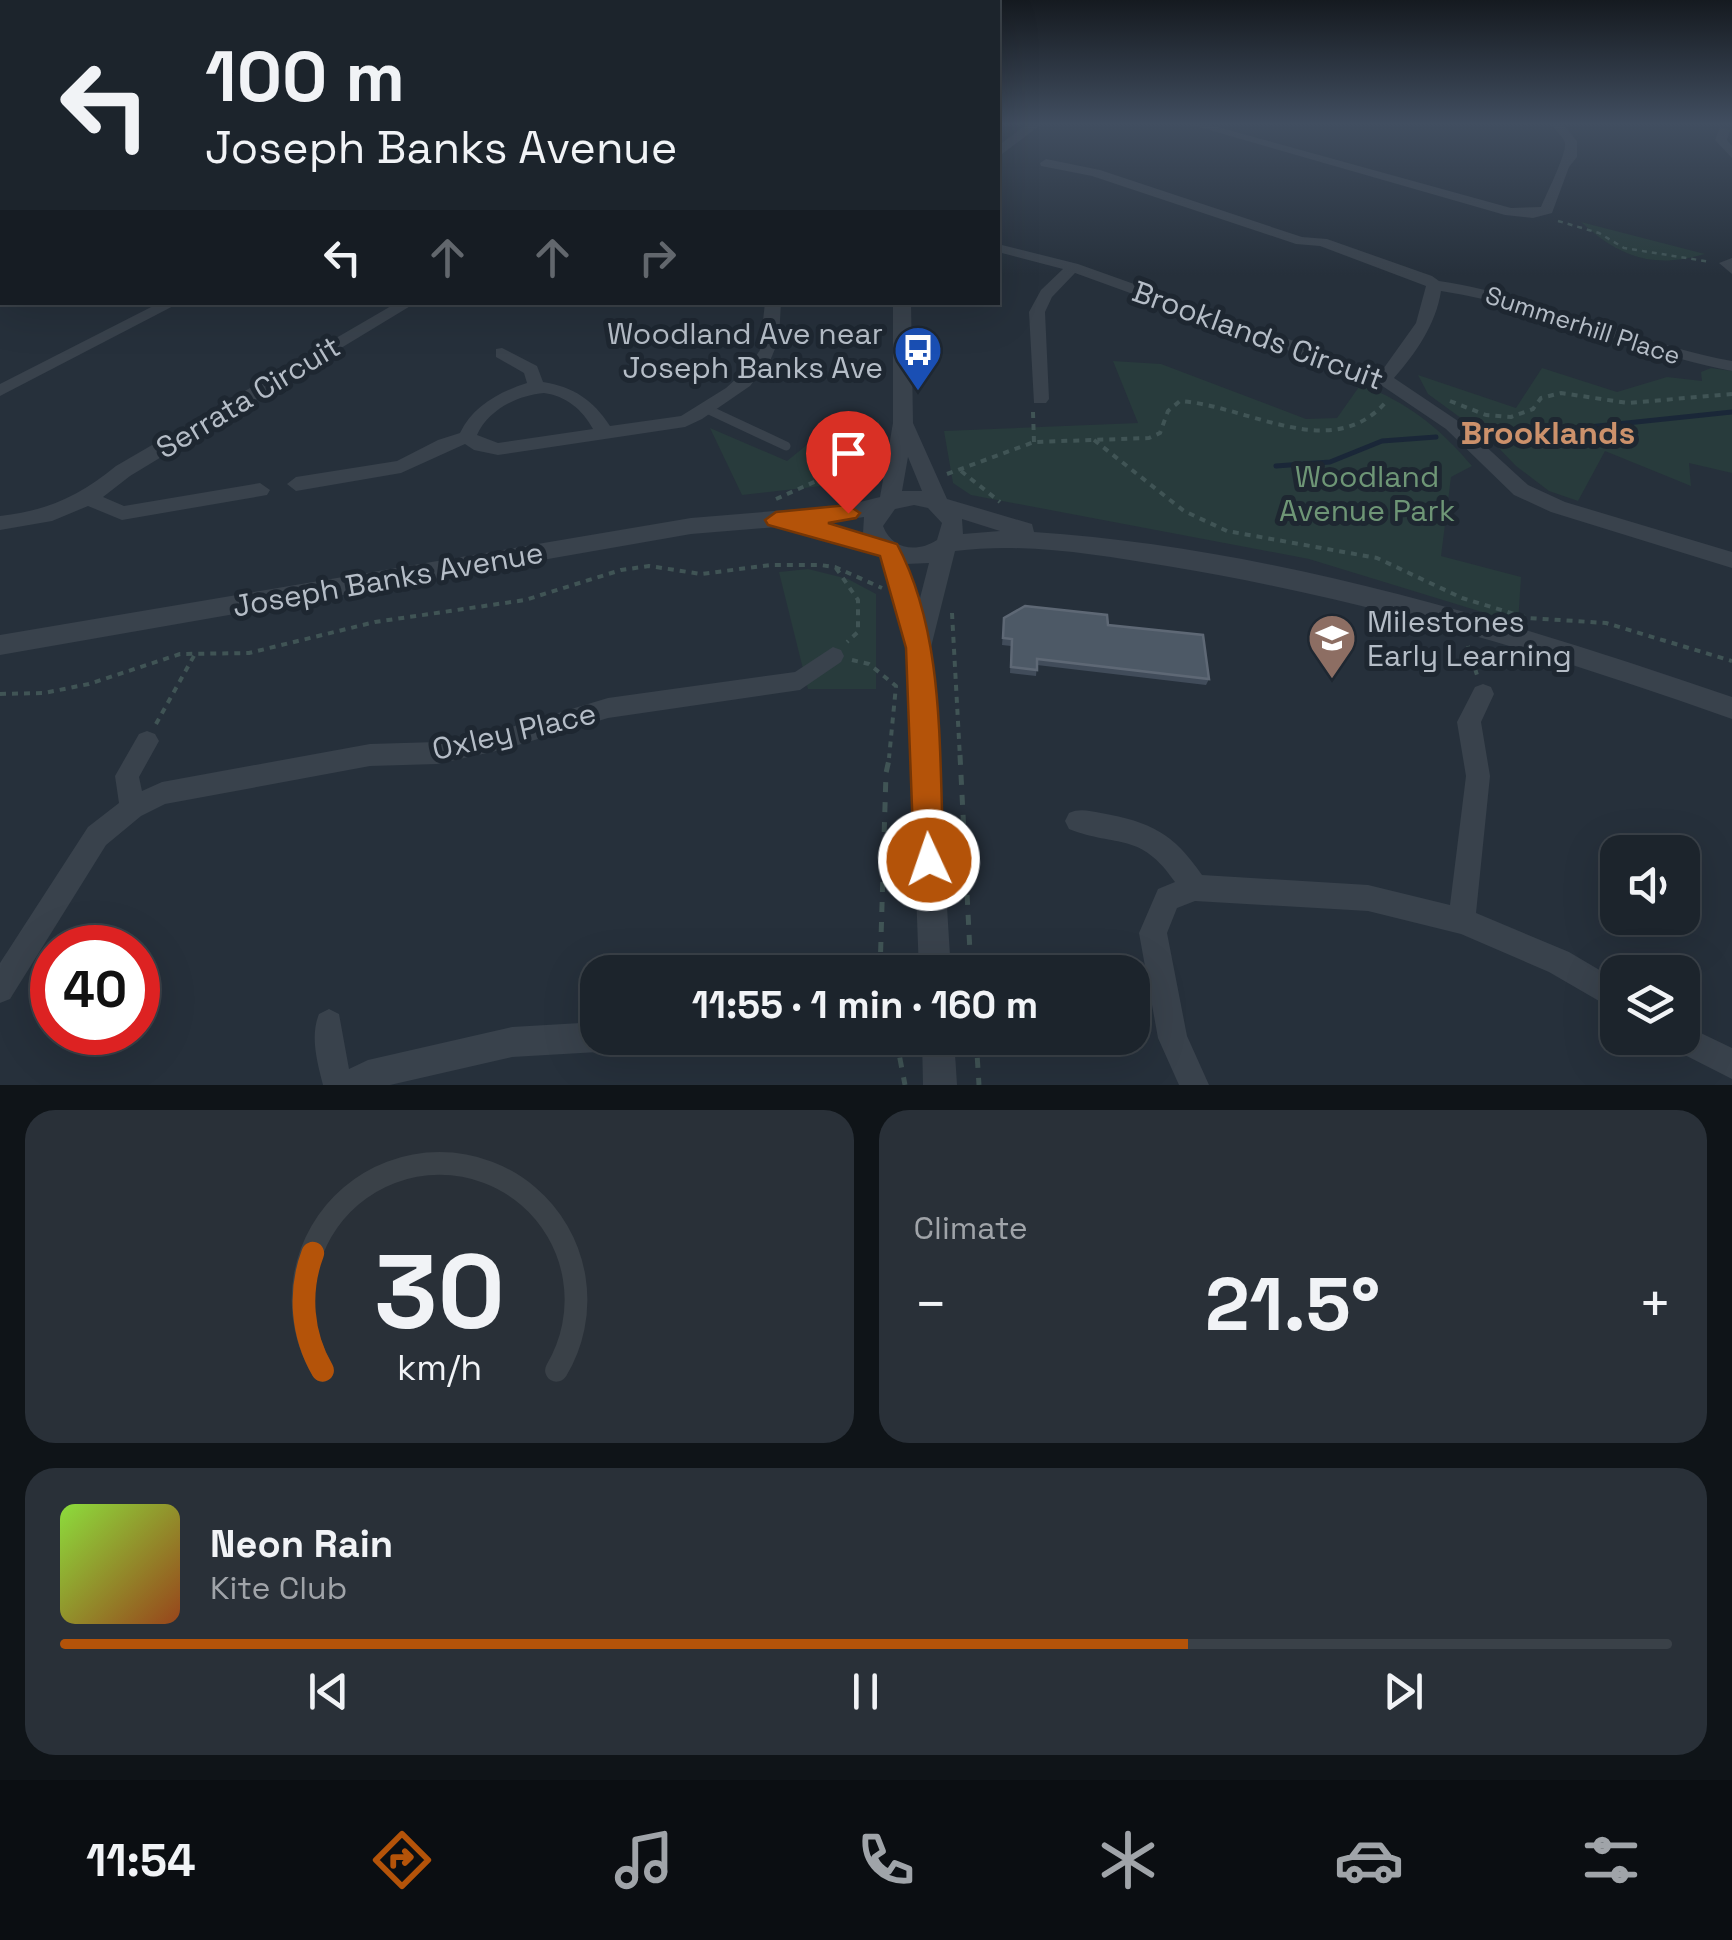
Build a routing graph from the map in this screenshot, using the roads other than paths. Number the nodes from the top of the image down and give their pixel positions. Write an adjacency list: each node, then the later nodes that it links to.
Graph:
1 (1094, 174): 8 (street, Summerhill Place)
2 (1374, 174): 3 (street)
3 (1562, 174)
4 (1000, 241): 6 (street, Brooklands Circuit)
5 (1000, 248): 6 (street, Brooklands Circuit)
6 (1038, 256): 7 (street, Brooklands Circuit)
7 (1073, 267): 15 (street, Brooklands Circuit); 18 (street)
8 (1434, 285): 14 (street, Summerhill Place); 15 (street)
9 (168, 305): 17 (street)
10 (405, 305): 26 (street, Serrata Circuit)
11 (773, 305): 19 (street)
12 (902, 305): 20 (street)
13 (502, 353): 16 (street)
14 (1732, 366)
15 (1384, 379): 34 (street, Brooklands Circuit)
16 (536, 385): 21 (street); 22 (street)
17 (0, 391)
18 (1040, 399)
19 (708, 410): 21 (street); 23 (lane)
20 (903, 423): 27 (street); 28 (street)
21 (605, 433): 22 (street)
22 (467, 437): 24 (street)
23 (786, 446)
24 (296, 484)
25 (260, 490): 26 (street, Serrata Circuit)
26 (90, 499): 30 (street, Serrata Circuit)
27 (888, 502): 28 (street); 29 (street, Joseph Banks Avenue); 33 (street)
28 (940, 504): 31 (street); 32 (street)
29 (776, 520): 33 (street, Joseph Banks Avenue); 35 (street, Joseph Banks Avenue)
30 (0, 523)
31 (1055, 542): 32 (street); 39 (street)
32 (946, 545): 33 (street); 36 (street)
33 (886, 548): 36 (street)
34 (1732, 560)
35 (0, 646)
36 (919, 648): 45 (street)
37 (833, 656): 41 (street, Oxley Place)
38 (1483, 694): 44 (street)
39 (1732, 708)
40 (147, 741): 41 (street)
41 (132, 808): 47 (street, Oxley Place)
42 (1078, 821): 43 (street)
43 (1195, 888): 44 (street); 56 (street)
44 (1462, 921): 46 (street)
45 (934, 955)
46 (1600, 987)
47 (0, 989)
48 (329, 1024): 53 (street)
49 (580, 1037): 54 (street)
50 (1700, 1048): 52 (street)
51 (939, 1055): 55 (street)
52 (1732, 1064)
53 (338, 1085)
54 (349, 1085)
55 (940, 1085)
56 (1194, 1085)

